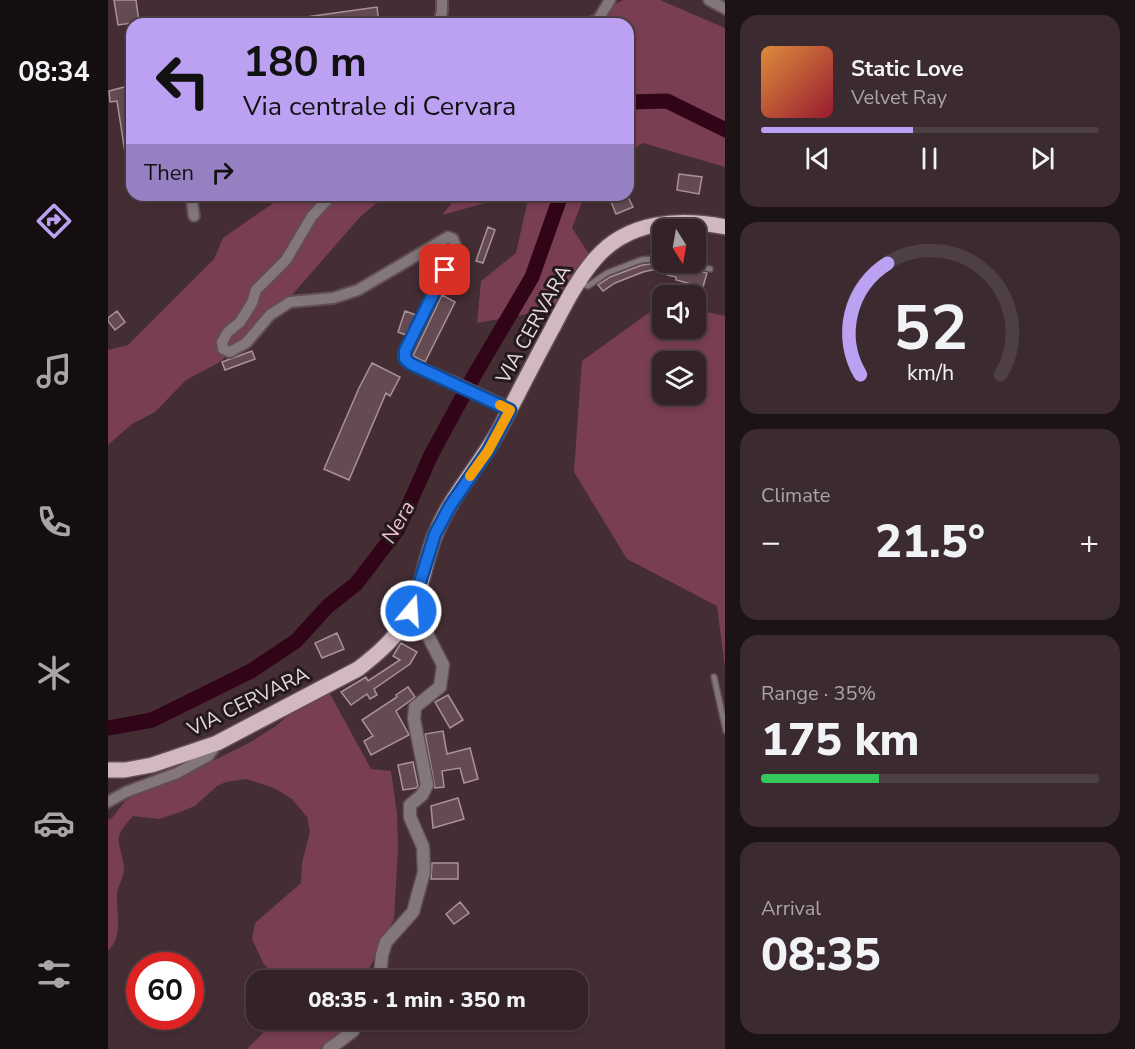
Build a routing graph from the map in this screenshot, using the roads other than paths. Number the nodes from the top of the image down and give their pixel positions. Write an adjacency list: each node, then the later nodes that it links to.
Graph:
1 (442, 0): 5 (street)
2 (610, 0): 6 (street)
3 (709, 0): 4 (street)
4 (725, 8)
5 (440, 18)
6 (599, 18)
7 (192, 201): 9 (street)
8 (326, 201): 15 (street)
9 (195, 216)
10 (725, 227): 14 (main road, VIA CERVARA)
11 (652, 259): 14 (lane)
12 (706, 268): 13 (lane)
13 (710, 269)
14 (577, 283): 16 (main road, VIA CERVARA)
15 (450, 381): 16 (street)
16 (510, 410): 17 (main road, VIA CERVARA)
17 (411, 611): 20 (main road, VIA CERVARA); 23 (street)
18 (714, 677): 19 (lane)
19 (725, 726)
20 (217, 743): 21 (main road, VIA CERVARA); 22 (street)
21 (109, 770)
22 (108, 802)
23 (380, 970)
24 (353, 1030): 25 (street)
25 (329, 1049)

